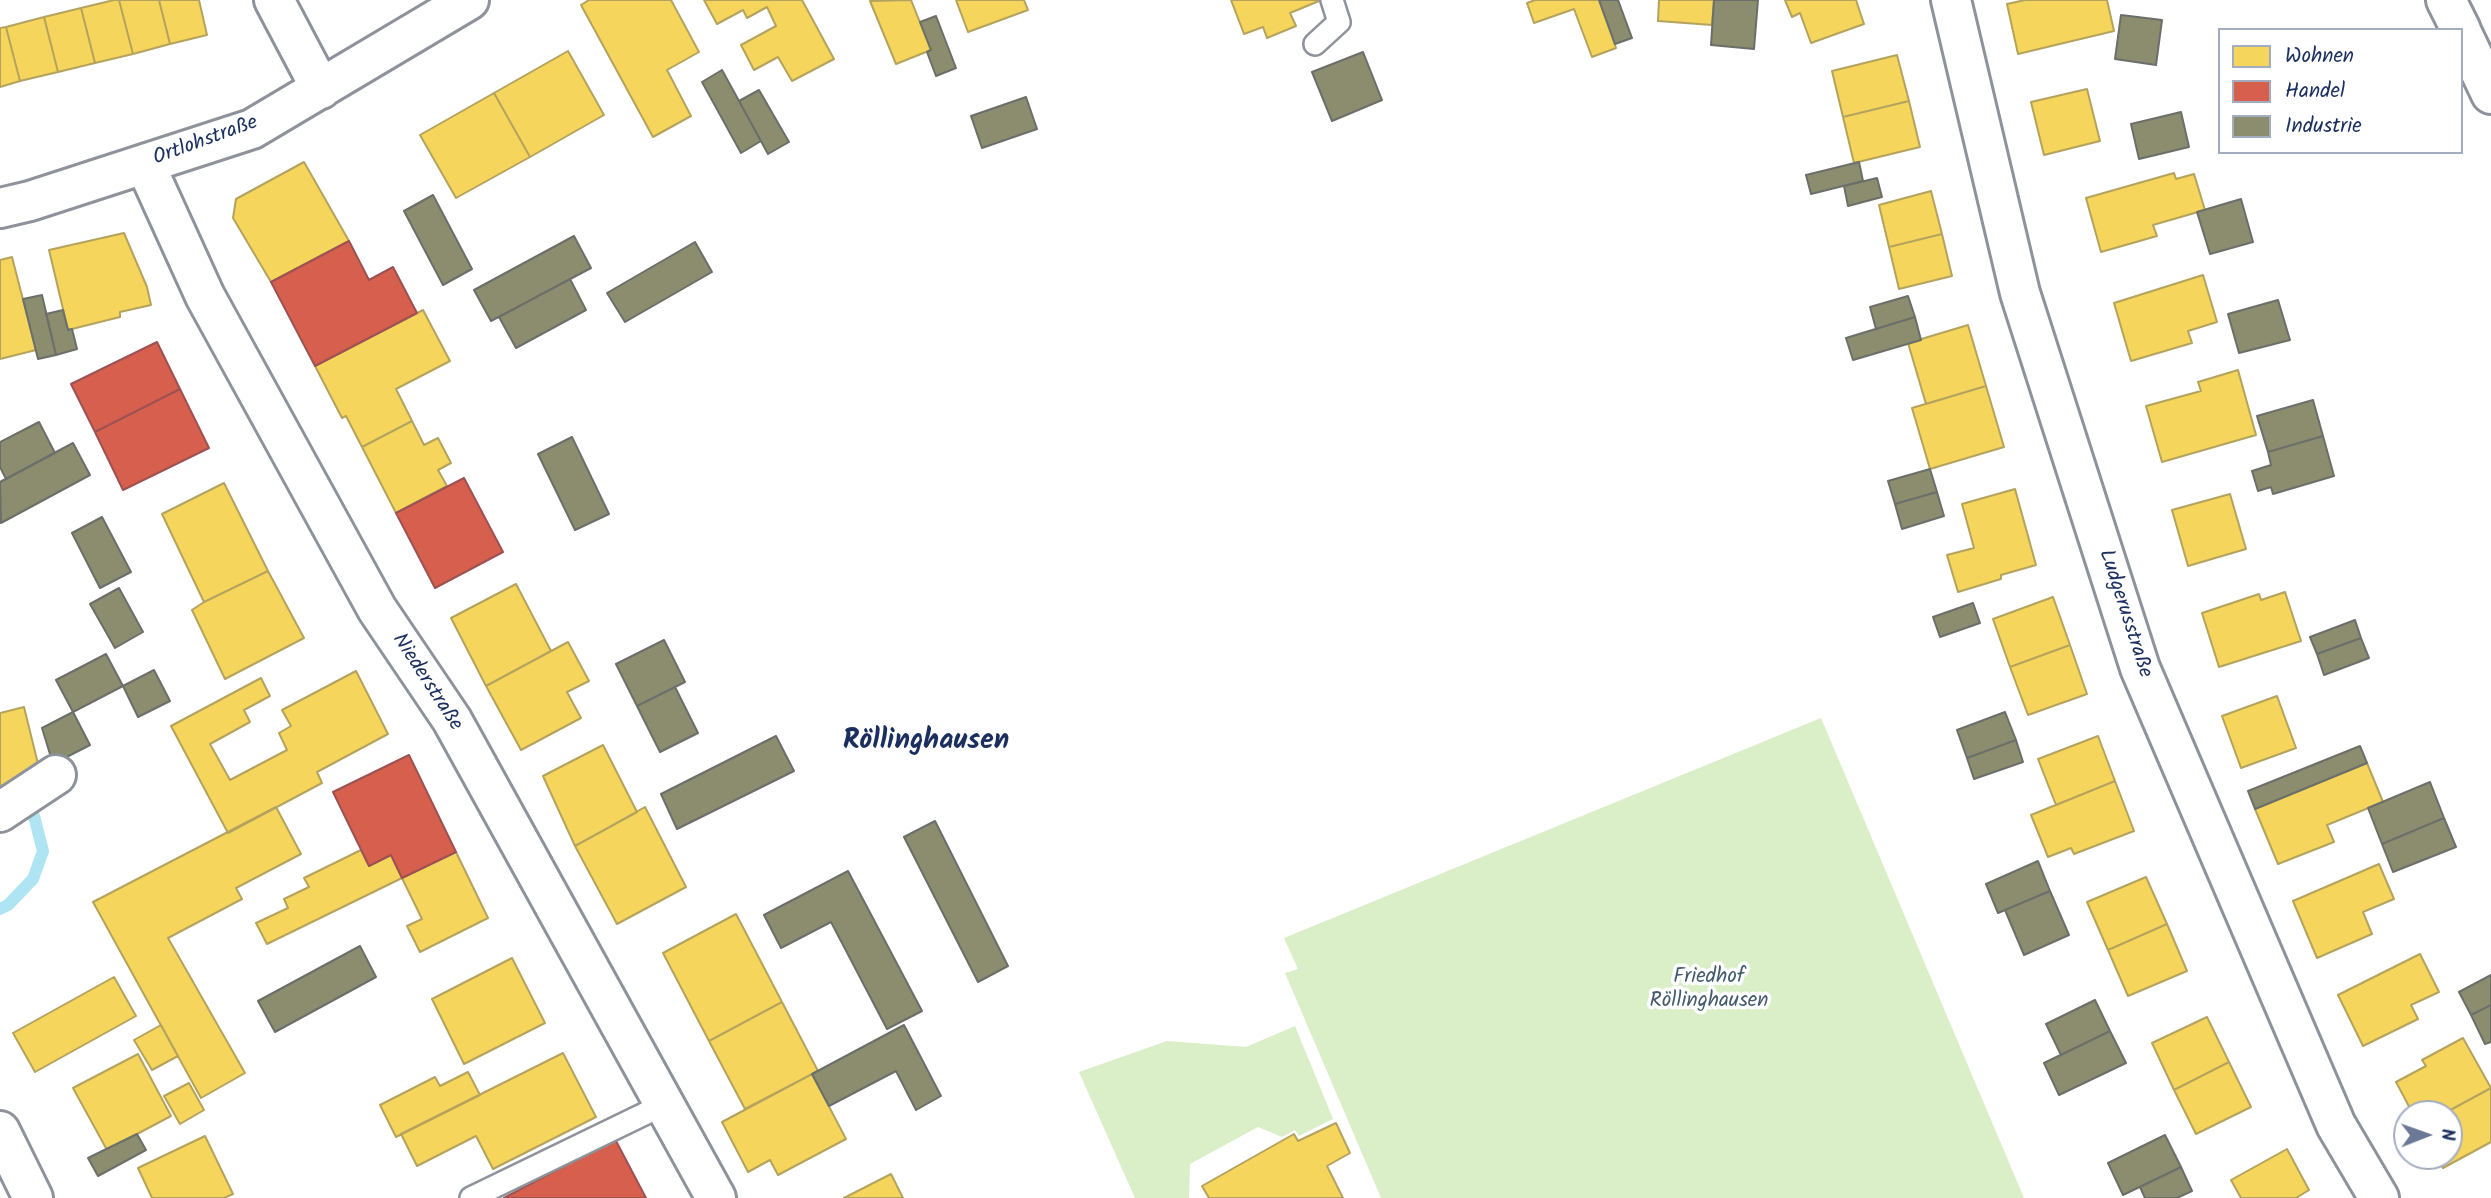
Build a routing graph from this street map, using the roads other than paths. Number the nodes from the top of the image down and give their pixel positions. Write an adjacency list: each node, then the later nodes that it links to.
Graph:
1 (274, 0): 9 (main road)
2 (469, 0): 9 (main road, Ortlohstraße)
3 (1332, 0): 8 (lane)
4 (1951, 0): 20 (main road, Ludgerusstraße)
5 (2446, 0): 6 (main road)
6 (2460, 28)
7 (2463, 34): 10 (main road)
8 (1315, 44)
9 (321, 89): 11 (main road, Ortlohstraße)
10 (2491, 94)
11 (145, 164): 12 (main road, Ortlohstraße); 15 (main road, Niederstraße)
12 (0, 208)
13 (56, 775): 14 (main road)
14 (0, 812)
15 (665, 1104): 18 (lane); 19 (main road, Niederstraße)
16 (0, 1131): 17 (main road)
17 (33, 1198)
18 (471, 1198)
19 (716, 1198)
20 (2379, 1198)

